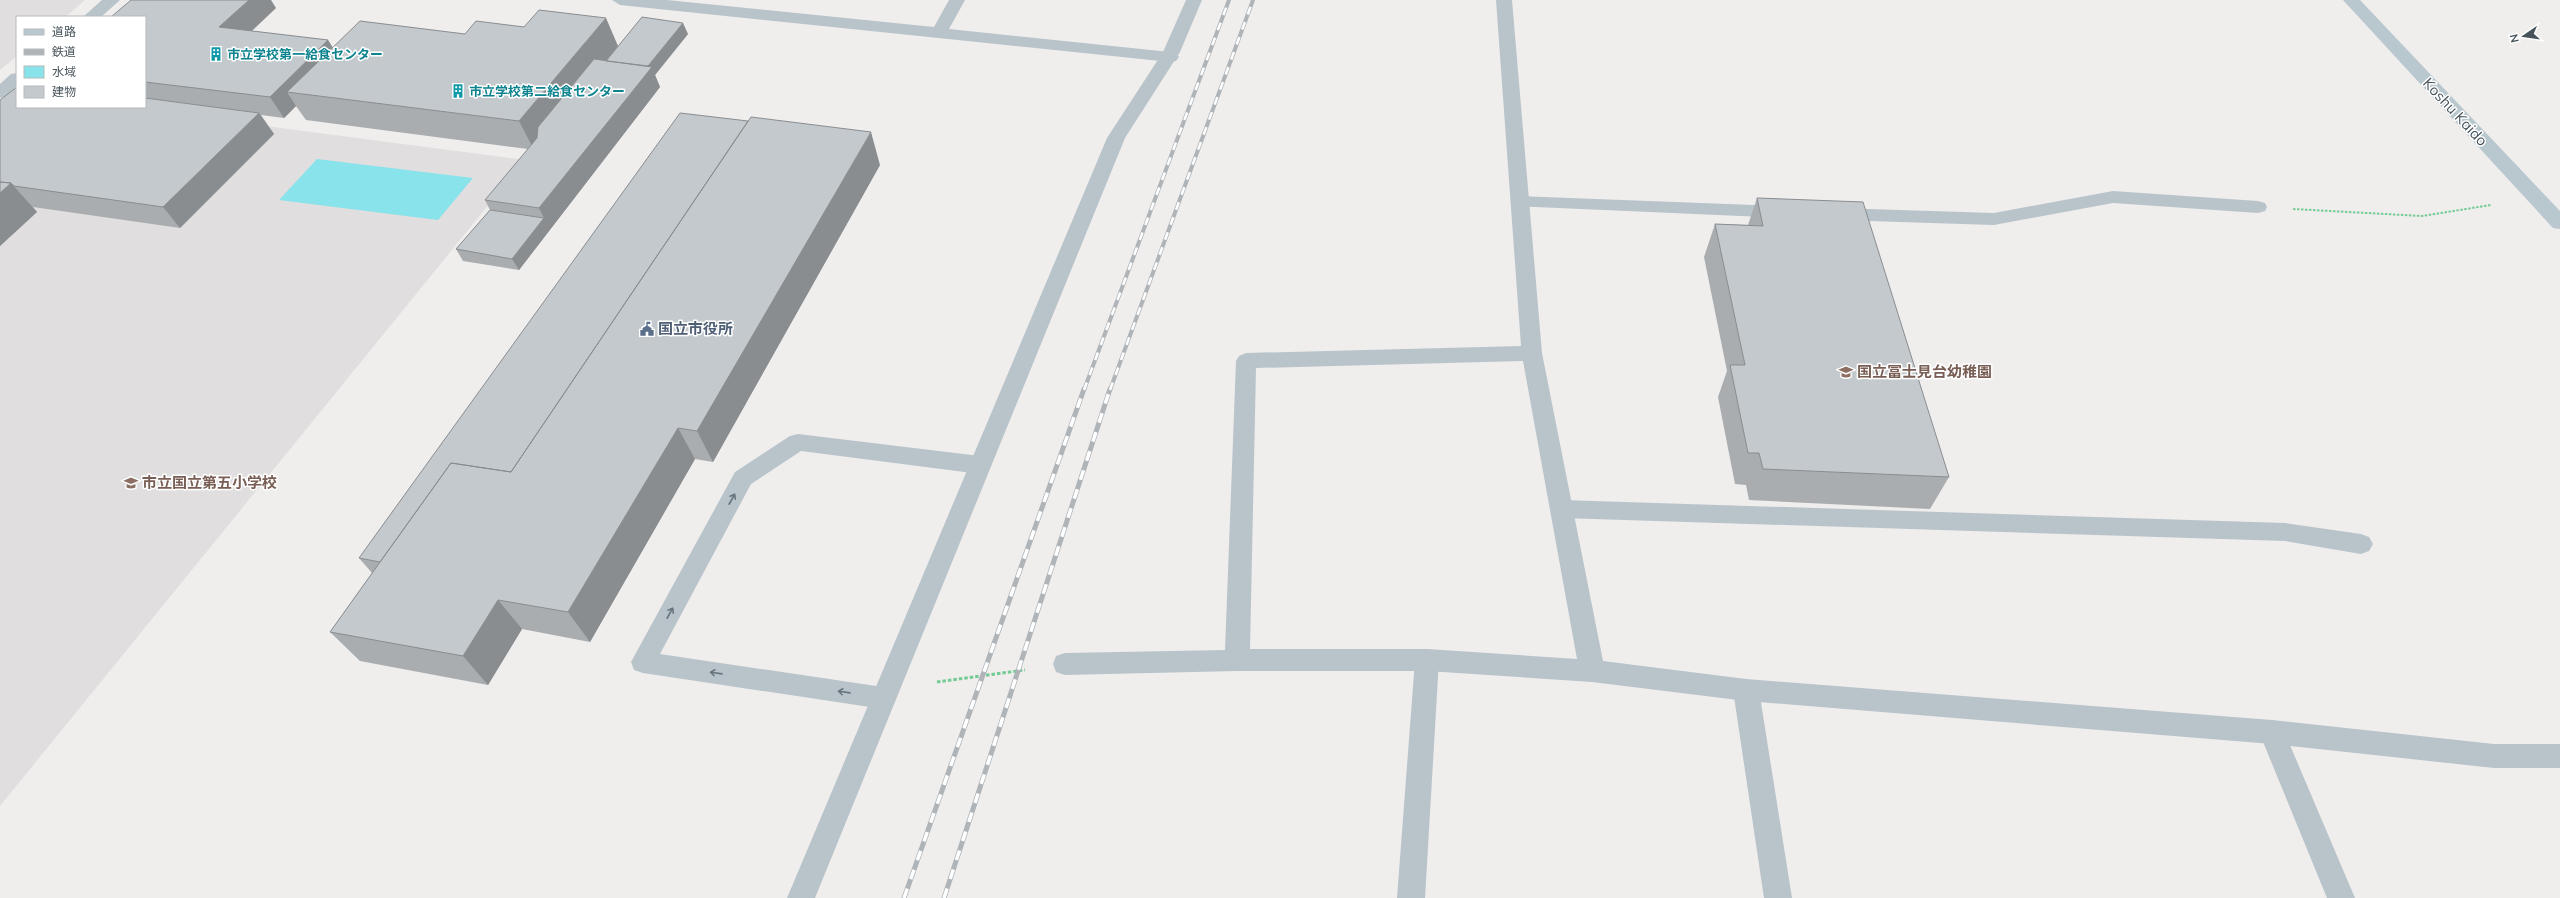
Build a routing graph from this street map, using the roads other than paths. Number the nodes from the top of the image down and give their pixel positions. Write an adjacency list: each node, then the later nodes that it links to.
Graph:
1 (112, 0): 8 (street)
2 (620, 0): 7 (street)
3 (958, 0): 9 (street)
4 (1194, 0): 10 (street)
5 (1504, 0): 13 (street)
6 (2351, 0): 15 (main road, Koshu Kaido)
7 (704, 4): 9 (street)
8 (92, 16)
9 (939, 33): 10 (street)
10 (1170, 57): 17 (street)
11 (16, 79): 12 (street)
12 (0, 93)
13 (1520, 202): 14 (street); 16 (street)
14 (2258, 207)
15 (2560, 222)
16 (1532, 353): 18 (street); 20 (street)
17 (980, 465): 25 (street); 25 (street, one-way to 17)
18 (1562, 509): 19 (street); 23 (street)
19 (2361, 544)
20 (1237, 660): 21 (street); 22 (street)
21 (1427, 660): 23 (street); 29 (street)
22 (1065, 664)
23 (1592, 671): 24 (street)
24 (1746, 690): 26 (street); 30 (street)
25 (885, 692): 28 (street)
26 (2272, 732): 27 (street); 31 (street)
27 (2560, 756)
28 (801, 898)
29 (1411, 898)
30 (1778, 898)
31 (2341, 898)

